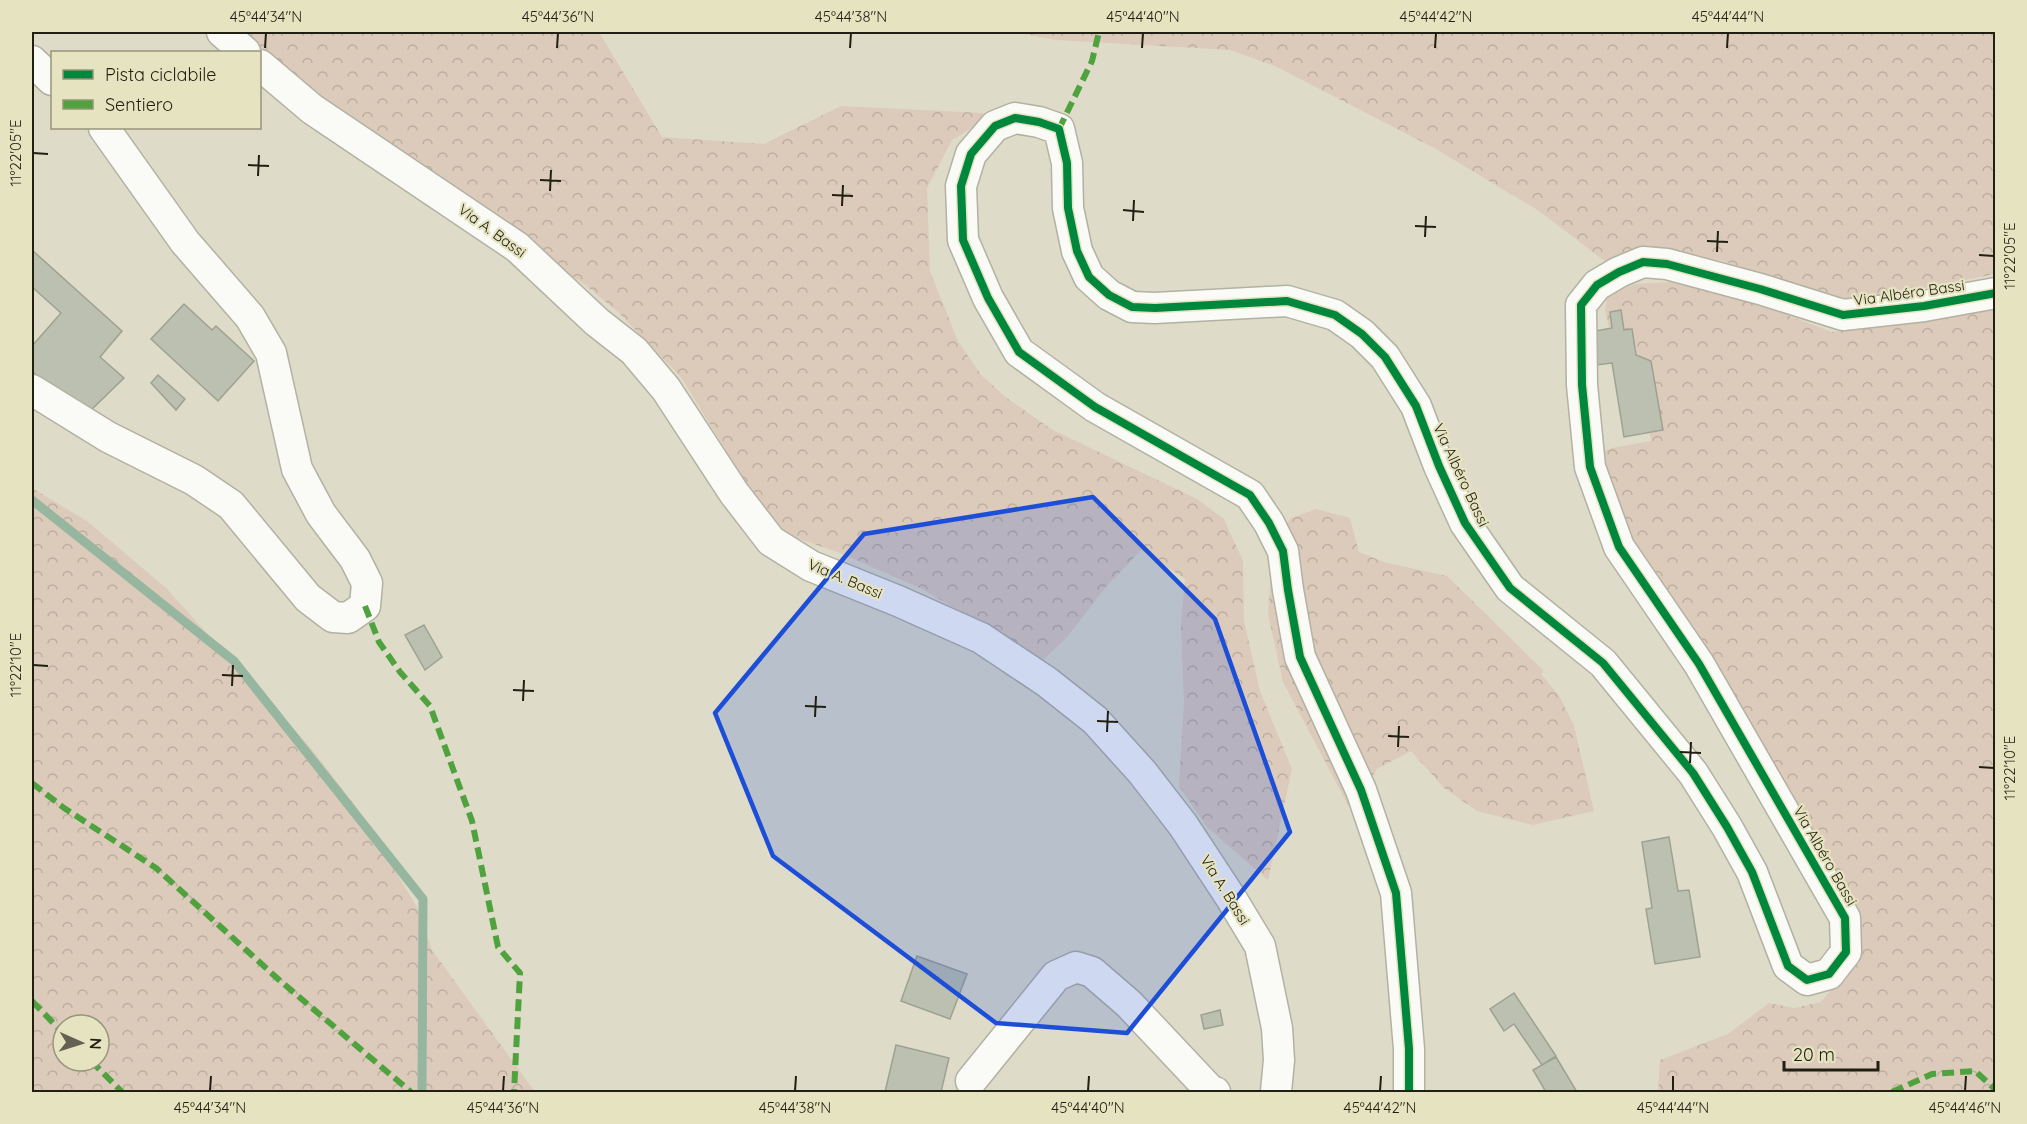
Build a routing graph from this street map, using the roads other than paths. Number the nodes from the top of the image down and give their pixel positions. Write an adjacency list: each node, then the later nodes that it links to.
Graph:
1 (222, 32): 2 (street)
2 (244, 51)
3 (32, 61): 5 (street)
4 (261, 66): 9 (street, Via A. Bassi)
5 (51, 79)
6 (105, 129): 8 (street)
7 (1995, 293): 14 (street, Via Albéro Bassi)
8 (32, 390)
9 (1279, 1060): 12 (street); 13 (street, Via A. Bassi)
10 (971, 1081): 11 (street)
11 (1215, 1092)
12 (1263, 1092)
13 (1276, 1092)
14 (1409, 1092)

